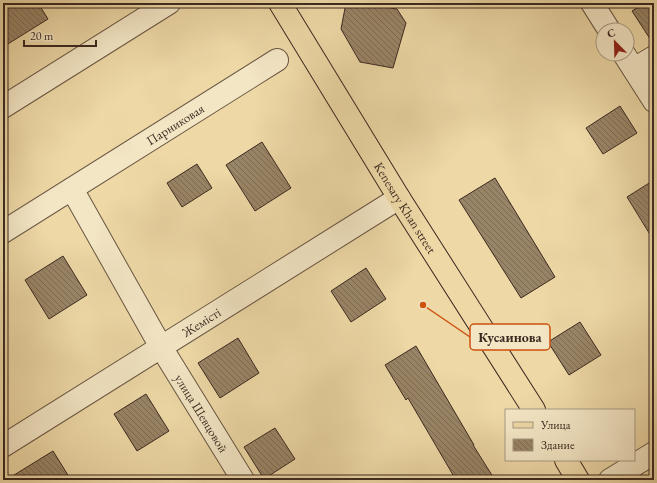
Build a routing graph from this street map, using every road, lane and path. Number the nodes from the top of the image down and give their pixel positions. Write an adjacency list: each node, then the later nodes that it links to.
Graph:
1 (169, 3): 9 (street)
2 (280, 3): 12 (main road, Kenesary Khan street)
3 (592, 3): 4 (street)
4 (604, 22)
5 (654, 57): 7 (street)
6 (277, 60): 11 (street, Парниковая)
7 (635, 60)
8 (630, 62): 10 (street)
9 (6, 98)
10 (654, 100)
11 (72, 188): 13 (street, Парниковая); 14 (street)
12 (399, 198): 14 (street, Жемісті); 15 (main road, Kenesary Khan street)
13 (3, 232)
14 (161, 347): 16 (street, Жемісті); 19 (street, улица Шевцовой)
15 (533, 409)
16 (3, 446)
17 (654, 453): 21 (street)
18 (567, 461): 20 (main road)
19 (243, 480)
20 (578, 480)
21 (610, 480)

